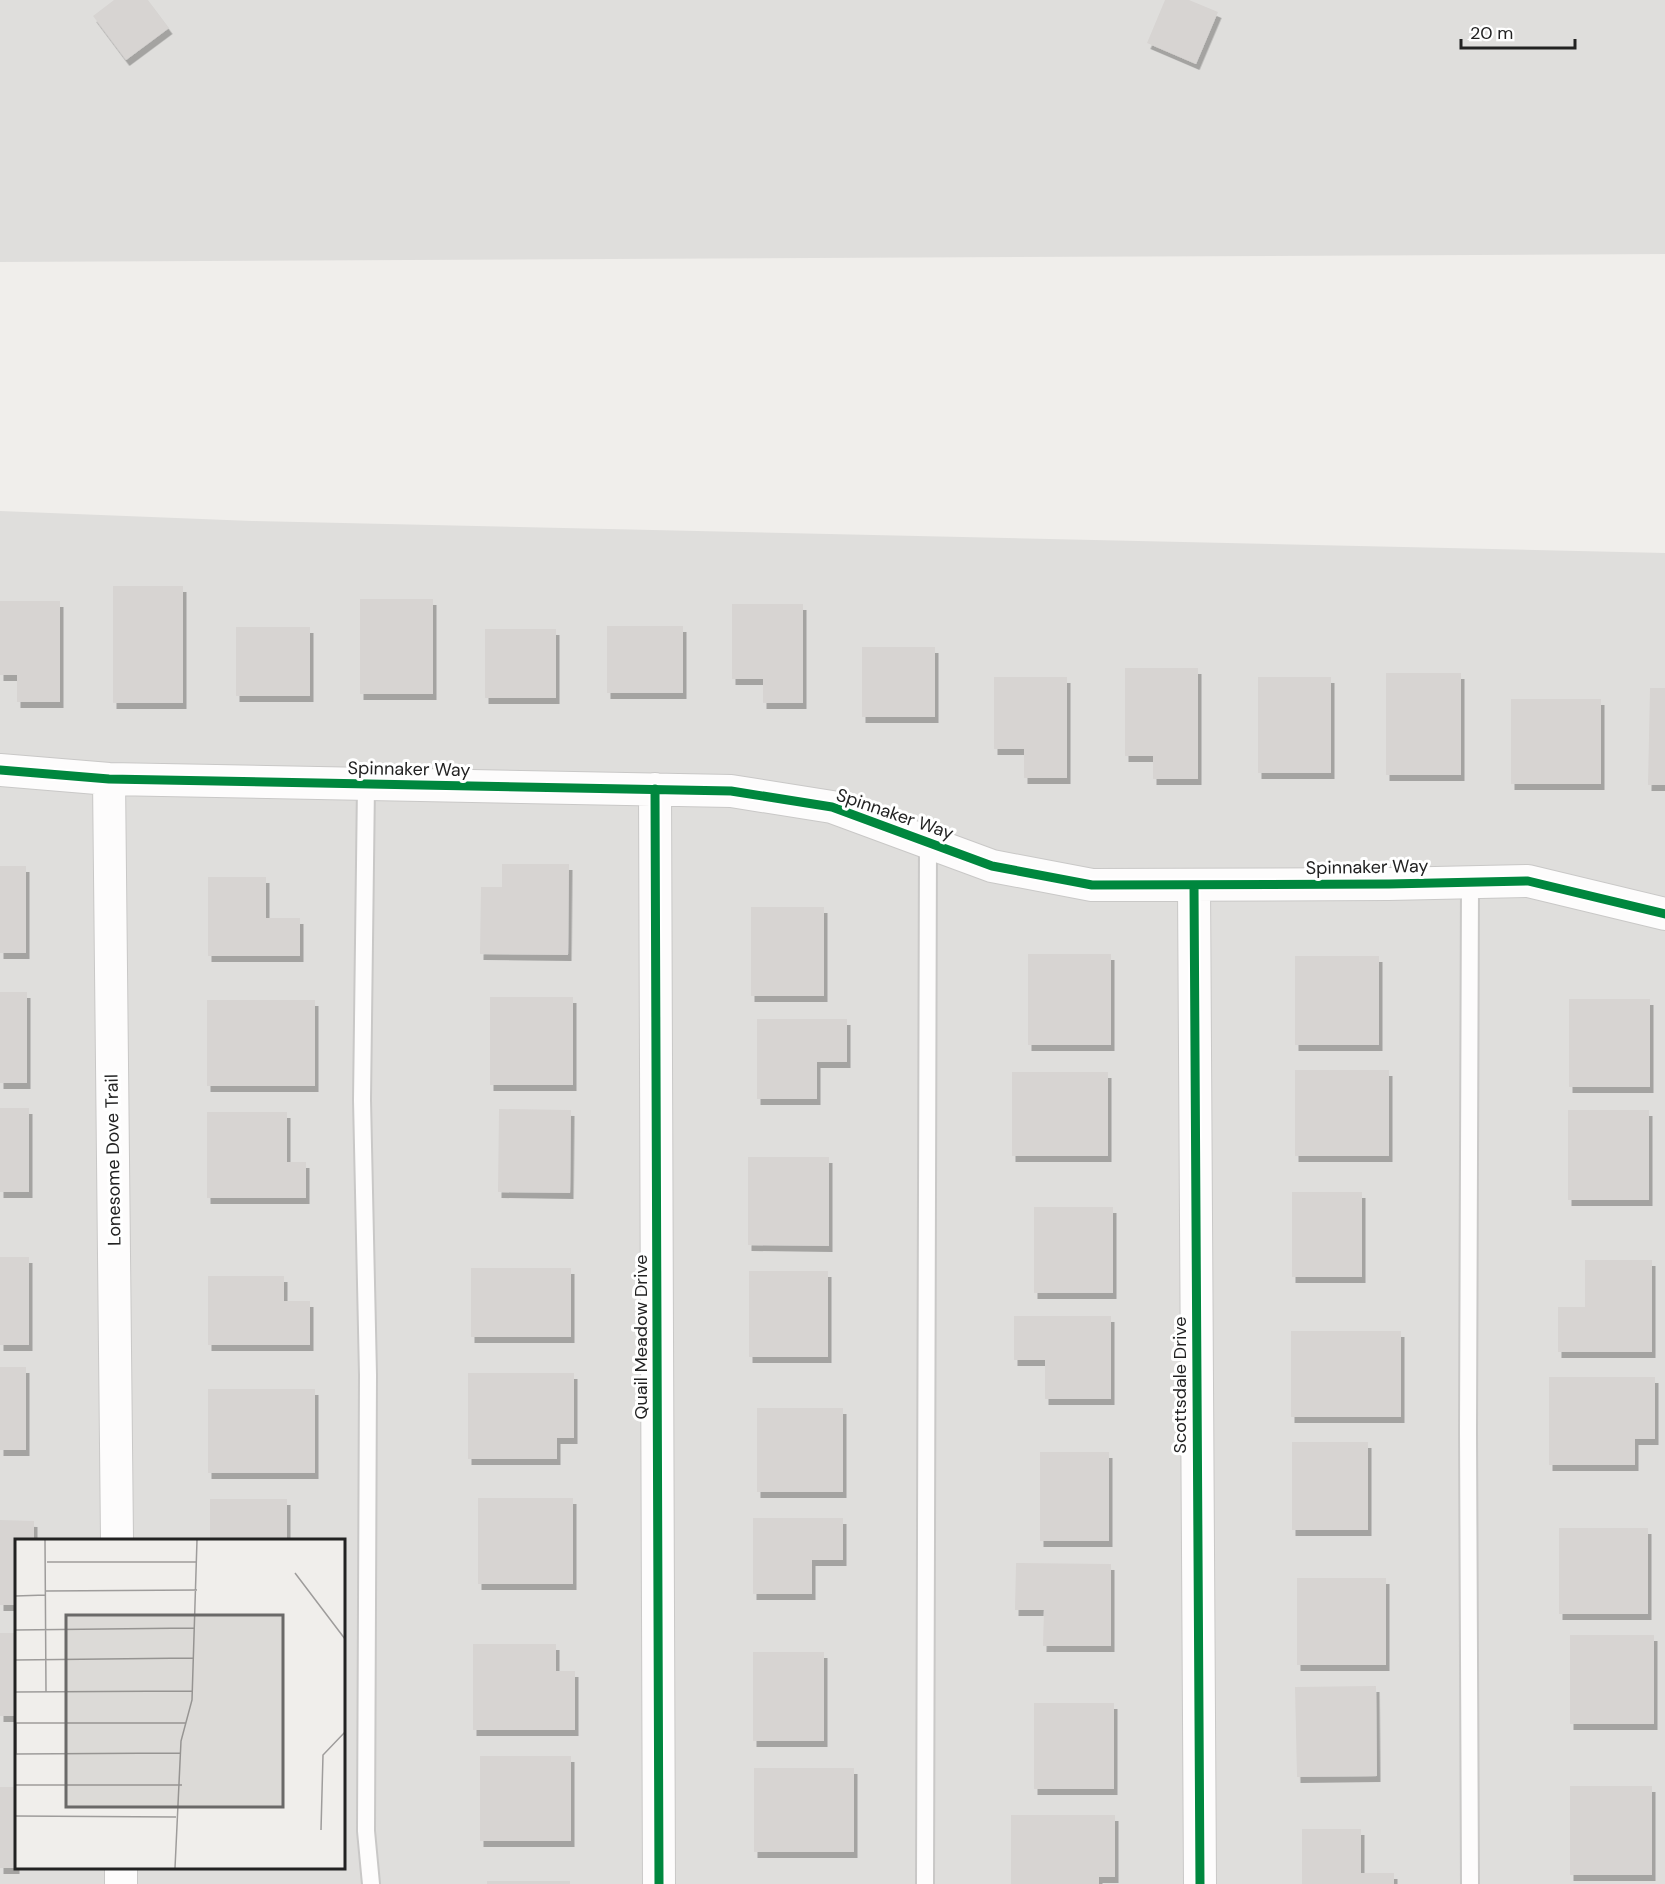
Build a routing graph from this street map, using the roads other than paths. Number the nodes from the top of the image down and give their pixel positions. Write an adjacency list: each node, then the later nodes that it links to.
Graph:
1 (0, 770): 2 (street, Spinnaker Way)
2 (109, 779): 3 (street, Spinnaker Way); 9 (street, Lonesome Dove Trail)
3 (366, 785): 4 (street, Spinnaker Way); 10 (lane)
4 (655, 789): 5 (street, Spinnaker Way); 11 (street, Quail Meadow Drive)
5 (928, 842): 7 (street, Spinnaker Way); 12 (lane)
6 (1470, 883): 7 (street, Spinnaker Way); 8 (street, Spinnaker Way); 14 (lane)
7 (1194, 885): 13 (street, Scottsdale Drive)
8 (1665, 914)
9 (117, 1539)
10 (371, 1884)
11 (659, 1884)
12 (925, 1884)
13 (1200, 1884)
14 (1470, 1884)

